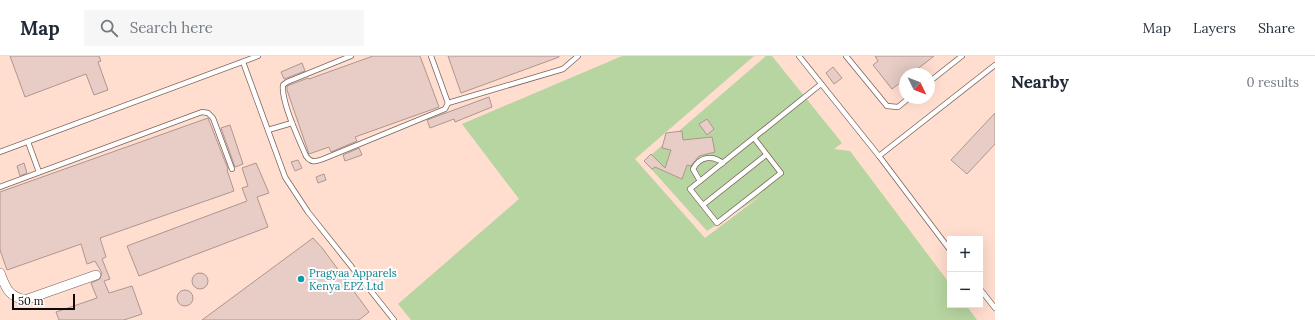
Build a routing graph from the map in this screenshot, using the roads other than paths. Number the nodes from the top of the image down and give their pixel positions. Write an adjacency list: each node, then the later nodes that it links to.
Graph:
1 (258, 56): 8 (lane)
2 (351, 56): 14 (lane)
3 (431, 56): 12 (lane)
4 (578, 56): 12 (lane)
5 (800, 56): 11 (lane)
6 (846, 56): 13 (lane)
7 (962, 56): 10 (lane)
8 (243, 62): 15 (lane); 17 (lane)
9 (995, 65): 20 (lane)
10 (935, 77)
11 (821, 84): 16 (lane); 20 (lane)
12 (448, 102): 14 (lane)
13 (902, 104)
14 (292, 122): 15 (lane)
15 (268, 130): 32 (lane)
16 (754, 138): 19 (lane); 21 (lane)
17 (28, 142): 18 (lane); 23 (lane)
18 (0, 152)
19 (766, 154): 26 (lane); 26 (lane)
20 (878, 156): 27 (lane)
21 (723, 163): 24 (lane); 24 (lane)
22 (232, 169): 23 (lane)
23 (39, 172): 25 (lane)
24 (700, 181): 26 (lane)
25 (0, 187)
26 (703, 205)
27 (947, 246)
28 (0, 273): 29 (street)
29 (96, 274)
30 (983, 293): 31 (lane)
31 (995, 308)
32 (394, 320)

